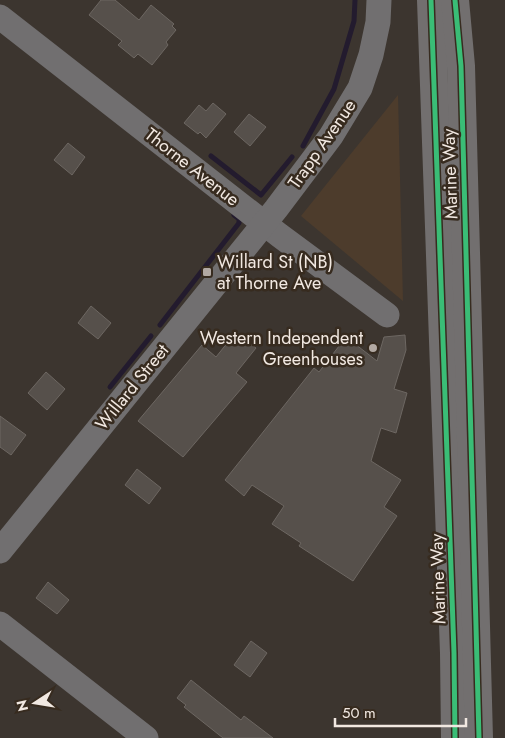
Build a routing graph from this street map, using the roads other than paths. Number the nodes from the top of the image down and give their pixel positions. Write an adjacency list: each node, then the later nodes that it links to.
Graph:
1 (379, 0): 5 (street, Trapp Avenue)
2 (432, 0): 10 (main road, Marine Way)
3 (455, 0): 11 (main road, Marine Way)
4 (0, 17): 5 (street, Thorne Avenue)
5 (264, 223): 6 (street, Thorne Avenue); 7 (street, Willard Street)
6 (387, 315)
7 (0, 551)
8 (0, 624): 9 (street)
9 (146, 738)
10 (455, 738)
11 (479, 738)

